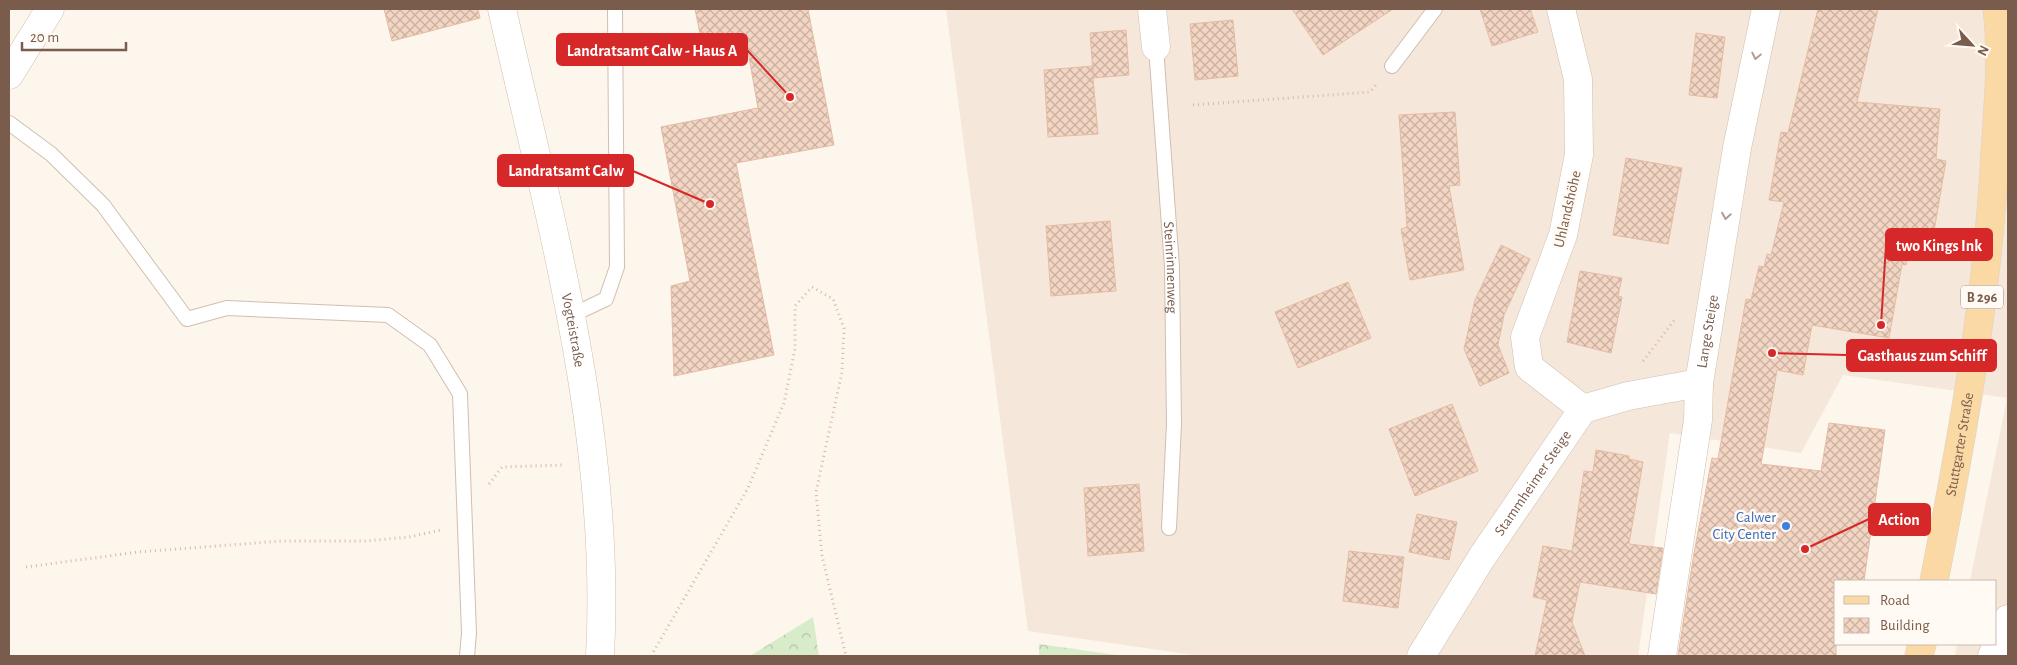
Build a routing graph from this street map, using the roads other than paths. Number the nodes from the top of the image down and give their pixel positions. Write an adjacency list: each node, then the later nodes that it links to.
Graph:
1 (50, 9): 11 (street)
2 (502, 9): 13 (street, Vogteistraße)
3 (615, 9): 13 (lane)
4 (1152, 9): 9 (street, Steinrinnenweg)
5 (1435, 9): 10 (lane)
6 (1561, 9): 15 (street, Uhlandshöhe)
7 (1766, 9): 14 (street, Lange Steige, one-way to 14)
8 (1996, 9): 17 (main road, Stuttgarter Straße / B 296)
9 (1156, 46): 16 (lane, Steinrinnenweg)
10 (1392, 66)
11 (9, 75)
12 (9, 123): 20 (lane)
13 (572, 316): 21 (street, Vogteistraße)
14 (1698, 383): 15 (street); 23 (street, Lange Steige)
15 (1583, 409): 22 (street, Stammheimer Steige)
16 (1169, 528)
17 (1934, 580)
18 (2008, 619): 19 (street)
19 (1997, 644)
20 (467, 656)
21 (600, 656)
22 (1421, 656)
23 (1662, 656)

